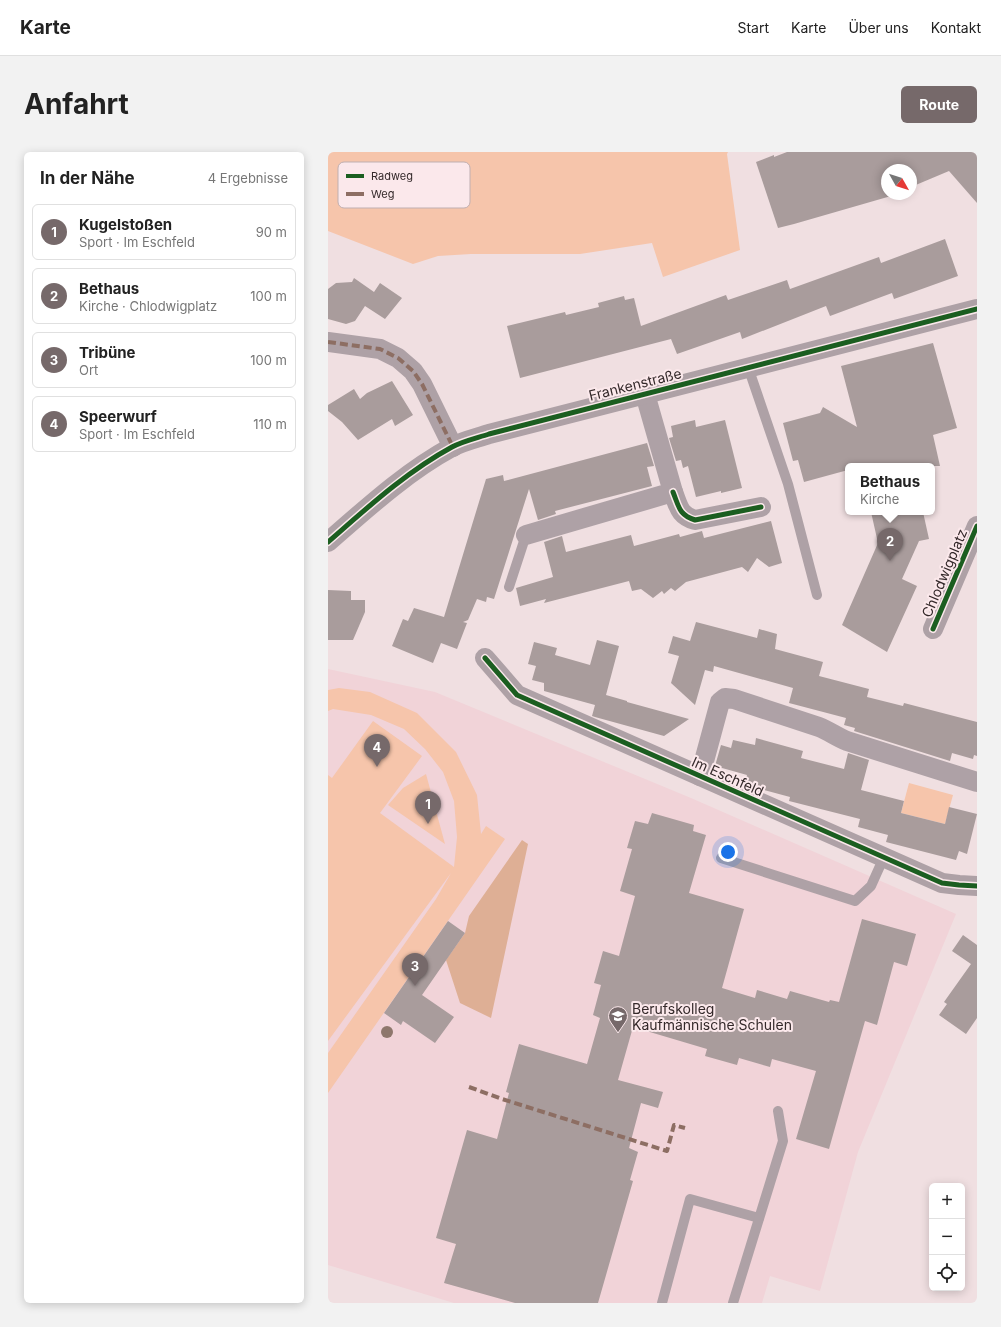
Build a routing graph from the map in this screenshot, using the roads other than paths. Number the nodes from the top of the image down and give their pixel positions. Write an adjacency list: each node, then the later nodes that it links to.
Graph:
1 (977, 308): 3 (street, Frankenstraße)
2 (328, 342): 5 (street)
3 (748, 367): 4 (street, Frankenstraße); 12 (lane)
4 (645, 394): 5 (street, Frankenstraße); 6 (street, Frankenstraße)
5 (453, 447): 10 (street, Frankenstraße)
6 (673, 492): 7 (street, Frankenstraße); 9 (street)
7 (760, 506)
8 (977, 526): 13 (street, Chlodwigplatz)
9 (526, 535): 11 (lane)
10 (328, 542)
11 (509, 587)
12 (817, 595)
13 (933, 629)
14 (485, 658): 15 (street, Im Eschfeld)
15 (700, 776): 16 (street, Im Eschfeld); 17 (street, Im Eschfeld)
16 (977, 782)
17 (884, 857): 18 (lane); 19 (street, Im Eschfeld)
18 (721, 858)
19 (977, 886)
20 (778, 1111): 21 (lane)
21 (759, 1218): 22 (lane); 23 (lane)
22 (662, 1303)
23 (733, 1303)

